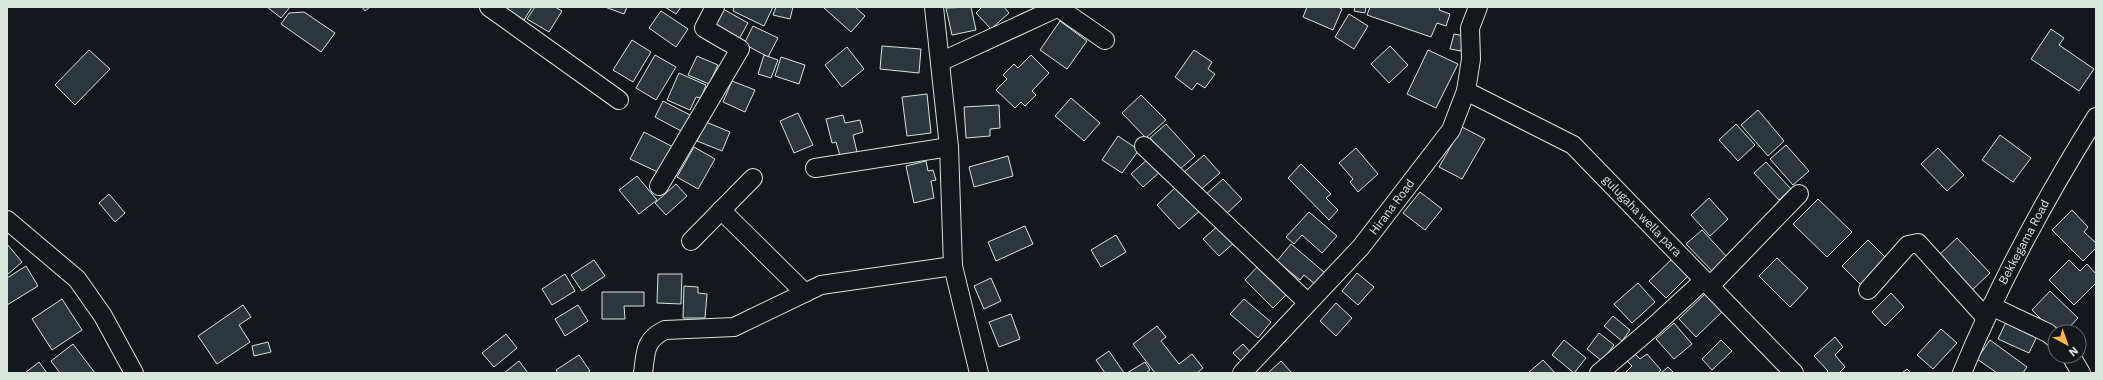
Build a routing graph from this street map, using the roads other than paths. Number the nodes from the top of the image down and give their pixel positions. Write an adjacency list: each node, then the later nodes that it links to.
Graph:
1 (489, 7): 9 (street)
2 (715, 7): 15 (street)
3 (934, 7): 7 (street)
4 (1059, 7): 6 (street); 7 (street)
5 (1478, 7): 8 (street, Hirana Road)
6 (1105, 40)
7 (940, 62): 11 (street)
8 (1466, 91): 21 (street, gulugaha wella para); 24 (street, Hirana Road)
9 (619, 100)
10 (2096, 117): 25 (street, Bekkegama Road)
11 (949, 146): 13 (street); 20 (street)
12 (1144, 146): 24 (street)
13 (815, 168)
14 (753, 178): 17 (street)
15 (659, 186)
16 (1799, 194): 21 (street)
17 (721, 210): 19 (street); 23 (street)
18 (7, 220): 28 (street)
19 (691, 241)
20 (953, 266): 23 (street); 30 (street)
21 (1707, 283): 32 (street); 33 (street, gulugaha wella para)
22 (1868, 290): 25 (street)
23 (805, 293): 29 (street)
24 (1308, 304): 31 (street, Hirana Road)
25 (1988, 312): 26 (street); 34 (street, Bekkegama Road)
26 (2047, 333)
27 (2076, 364): 35 (street)
28 (130, 372)
29 (643, 373)
30 (979, 373)
31 (1242, 373)
32 (1599, 373)
33 (1794, 373)
34 (1962, 373)
35 (2081, 373)

